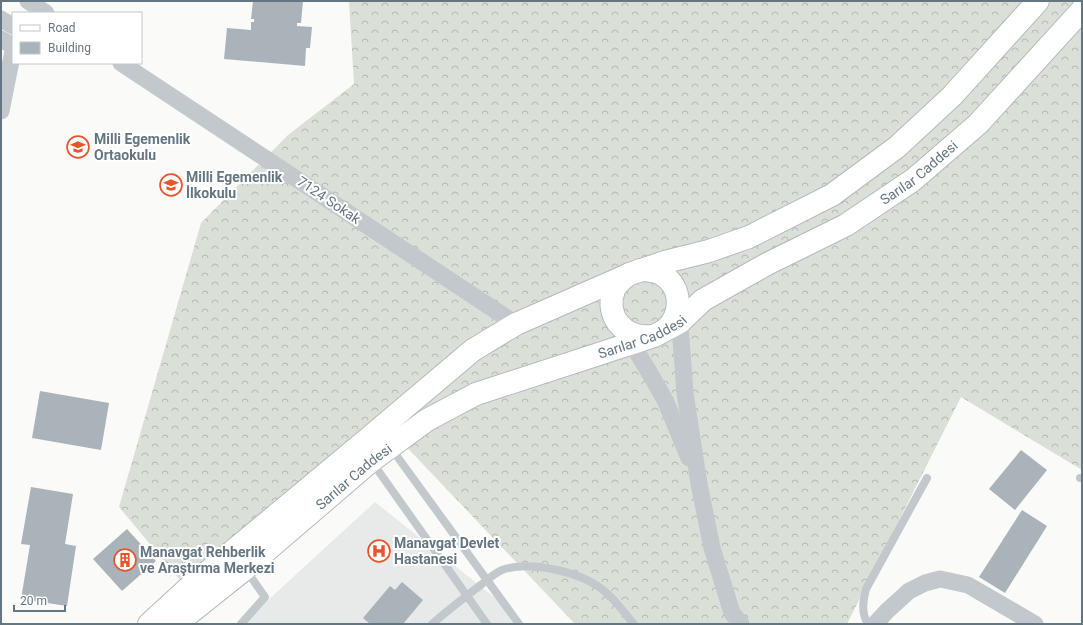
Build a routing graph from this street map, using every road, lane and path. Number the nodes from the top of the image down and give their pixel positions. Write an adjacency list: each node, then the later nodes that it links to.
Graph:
1 (22, 1): 5 (street)
2 (28, 1): 6 (street)
3 (1038, 1): 14 (street, Sarılar Caddesi)
4 (1082, 10): 15 (street, Sarılar Caddesi)
5 (20, 12)
6 (44, 12)
7 (1, 19): 8 (street)
8 (12, 25)
9 (1, 39): 10 (street)
10 (12, 45)
11 (12, 56): 13 (street)
12 (123, 64): 16 (street, 7124 Sokak)
13 (1, 111)
14 (635, 272): 15 (street); 16 (street, Sarılar Caddesi); 17 (street)
15 (669, 323): 17 (street, Sarılar Caddesi); 21 (street)
16 (516, 324): 25 (street, Sarılar Caddesi)
17 (627, 336): 18 (street, Sarılar Caddesi); 21 (street)
18 (390, 447): 19 (street, Sarılar Caddesi); 23 (lane)
19 (372, 461): 22 (street, Sarılar Caddesi); 24 (lane)
20 (927, 478): 33 (lane)
21 (699, 484): 32 (street)
22 (245, 569): 26 (street, Sarılar Caddesi); 27 (lane)
23 (487, 579): 24 (lane); 30 (lane); 31 (lane)
24 (467, 595): 28 (lane); 29 (lane)
25 (149, 624)
26 (176, 624)
27 (241, 624)
28 (432, 624)
29 (487, 624)
30 (519, 624)
31 (634, 624)
32 (741, 624)
33 (868, 624)
34 (875, 624): 35 (street)
35 (1036, 624)

